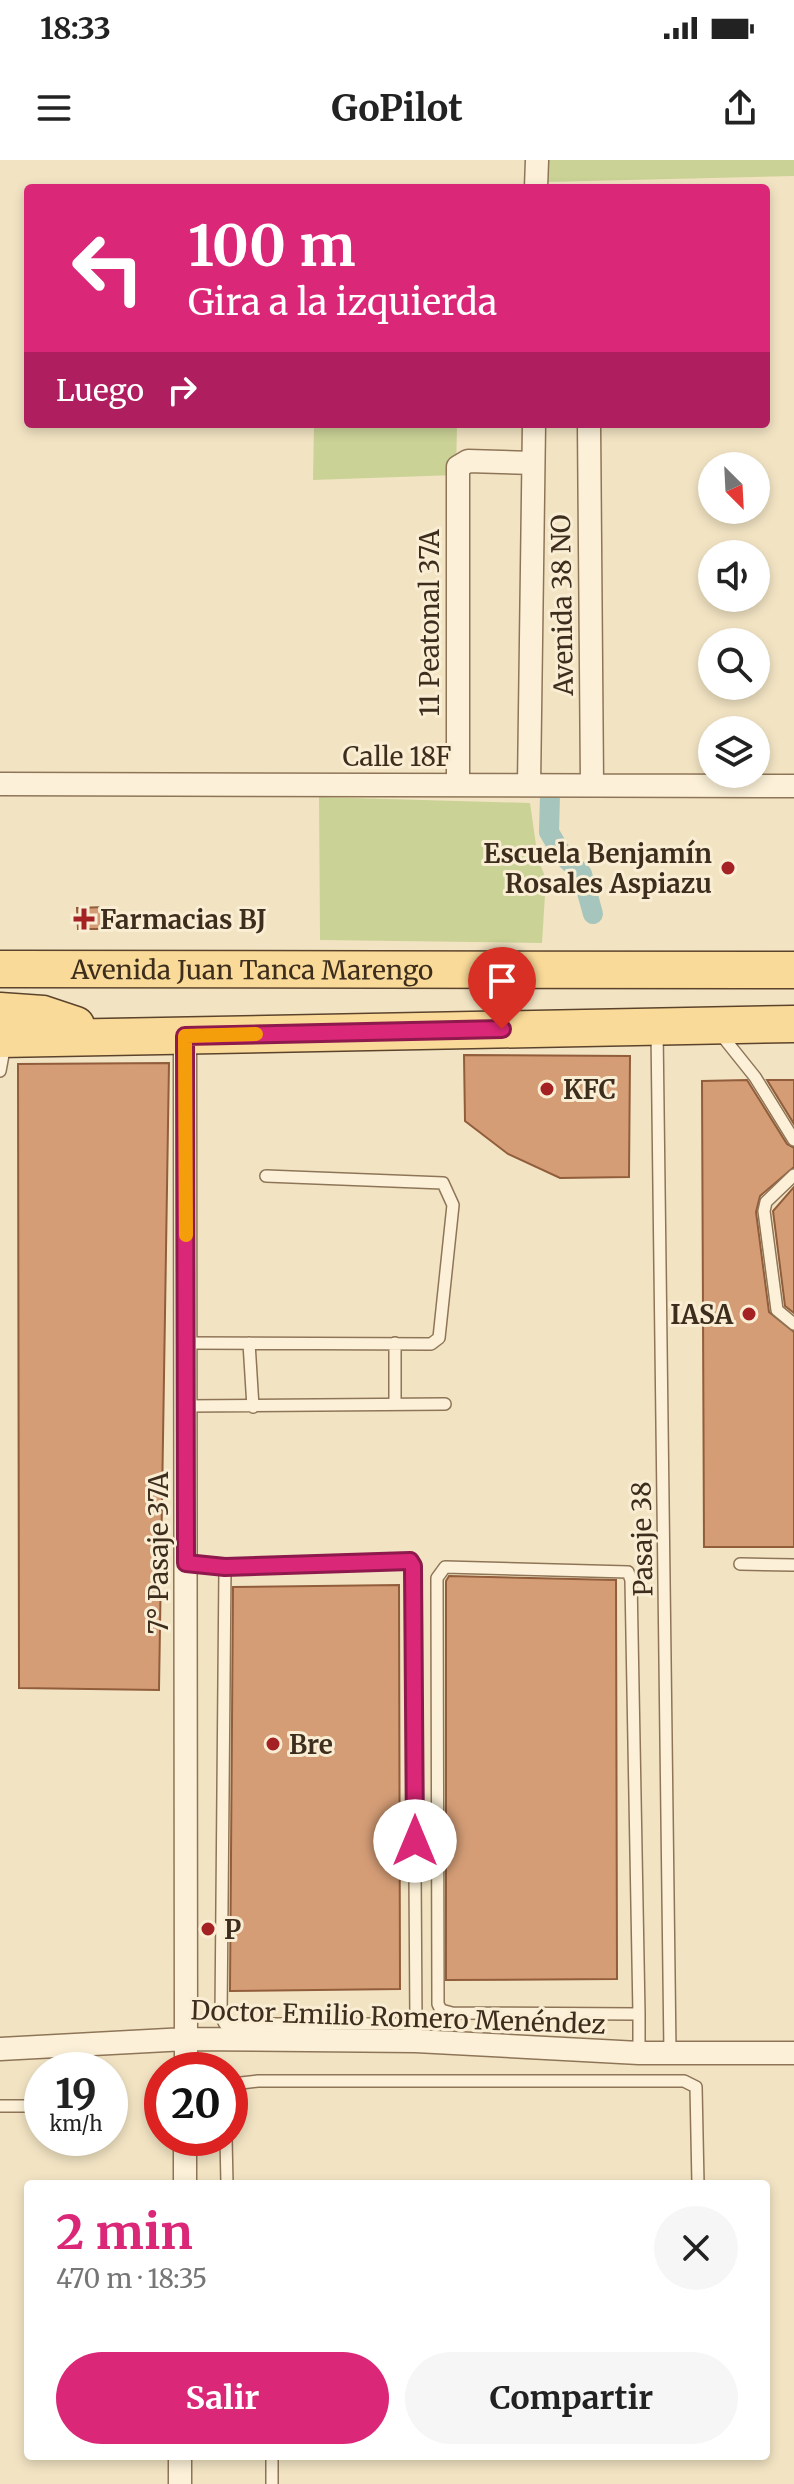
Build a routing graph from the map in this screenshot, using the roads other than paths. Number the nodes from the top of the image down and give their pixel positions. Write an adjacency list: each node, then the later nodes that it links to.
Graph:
1 (537, 160): 2 (street)
2 (536, 184)
3 (534, 428): 5 (street)
4 (589, 428): 9 (street, Avenida 38 NO)
5 (533, 463): 7 (street, 11 Peatonal 37A); 8 (street)
6 (0, 784): 7 (street, Calle 18F)
7 (458, 784): 8 (street, Calle 18F)
8 (529, 785): 9 (street, Calle 18F)
9 (592, 785): 10 (street, Calle 18F)
10 (794, 786)
11 (0, 969): 12 (main road, Avenida Juan Tanca Marengo)
12 (794, 970)
13 (794, 1024): 15 (main road)
14 (657, 1025): 15 (main road); 16 (main road); 39 (lane, Pasaje 38)
15 (714, 1025): 18 (lane)
16 (185, 1036): 17 (main road); 22 (street, 7° Pasaje 37A)
17 (1, 1040)
18 (794, 1140)
19 (794, 1175): 21 (lane)
20 (266, 1176): 24 (lane)
21 (794, 1324)
22 (187, 1343): 23 (lane); 27 (street, 7° Pasaje 37A)
23 (249, 1343): 24 (lane); 28 (lane)
24 (395, 1343): 25 (lane)
25 (395, 1404): 26 (lane); 28 (lane)
26 (445, 1404)
27 (186, 1406): 28 (lane); 29 (street, 7° Pasaje 37A)
28 (253, 1407)
29 (186, 1563): 32 (lane); 35 (street, 7° Pasaje 37A)
30 (740, 1564): 31 (lane)
31 (794, 1565)
32 (225, 1567): 34 (lane); 34 (lane)
33 (639, 2014): 33 (lane); 38 (lane)
34 (416, 2032): 35 (street, Doctor Emilio Romero Menéndez); 38 (street, Doctor Emilio Romero Menéndez)
35 (186, 2039): 36 (street, Doctor Emilio Romero Menéndez); 37 (street, 7° Pasaje 37A)
36 (0, 2049)
37 (186, 2052)
38 (639, 2053): 39 (street, Doctor Emilio Romero Menéndez)
39 (670, 2053): 40 (street, Doctor Emilio Romero Menéndez)
40 (794, 2053)
41 (248, 2082): 48 (lane)
42 (0, 2106): 43 (lane)
43 (24, 2106)
44 (185, 2156): 46 (street)
45 (226, 2156): 47 (lane)
46 (185, 2180)
47 (227, 2180)
48 (698, 2180)
49 (180, 2460): 51 (street)
50 (272, 2460): 52 (lane)
51 (180, 2484)
52 (272, 2484)

